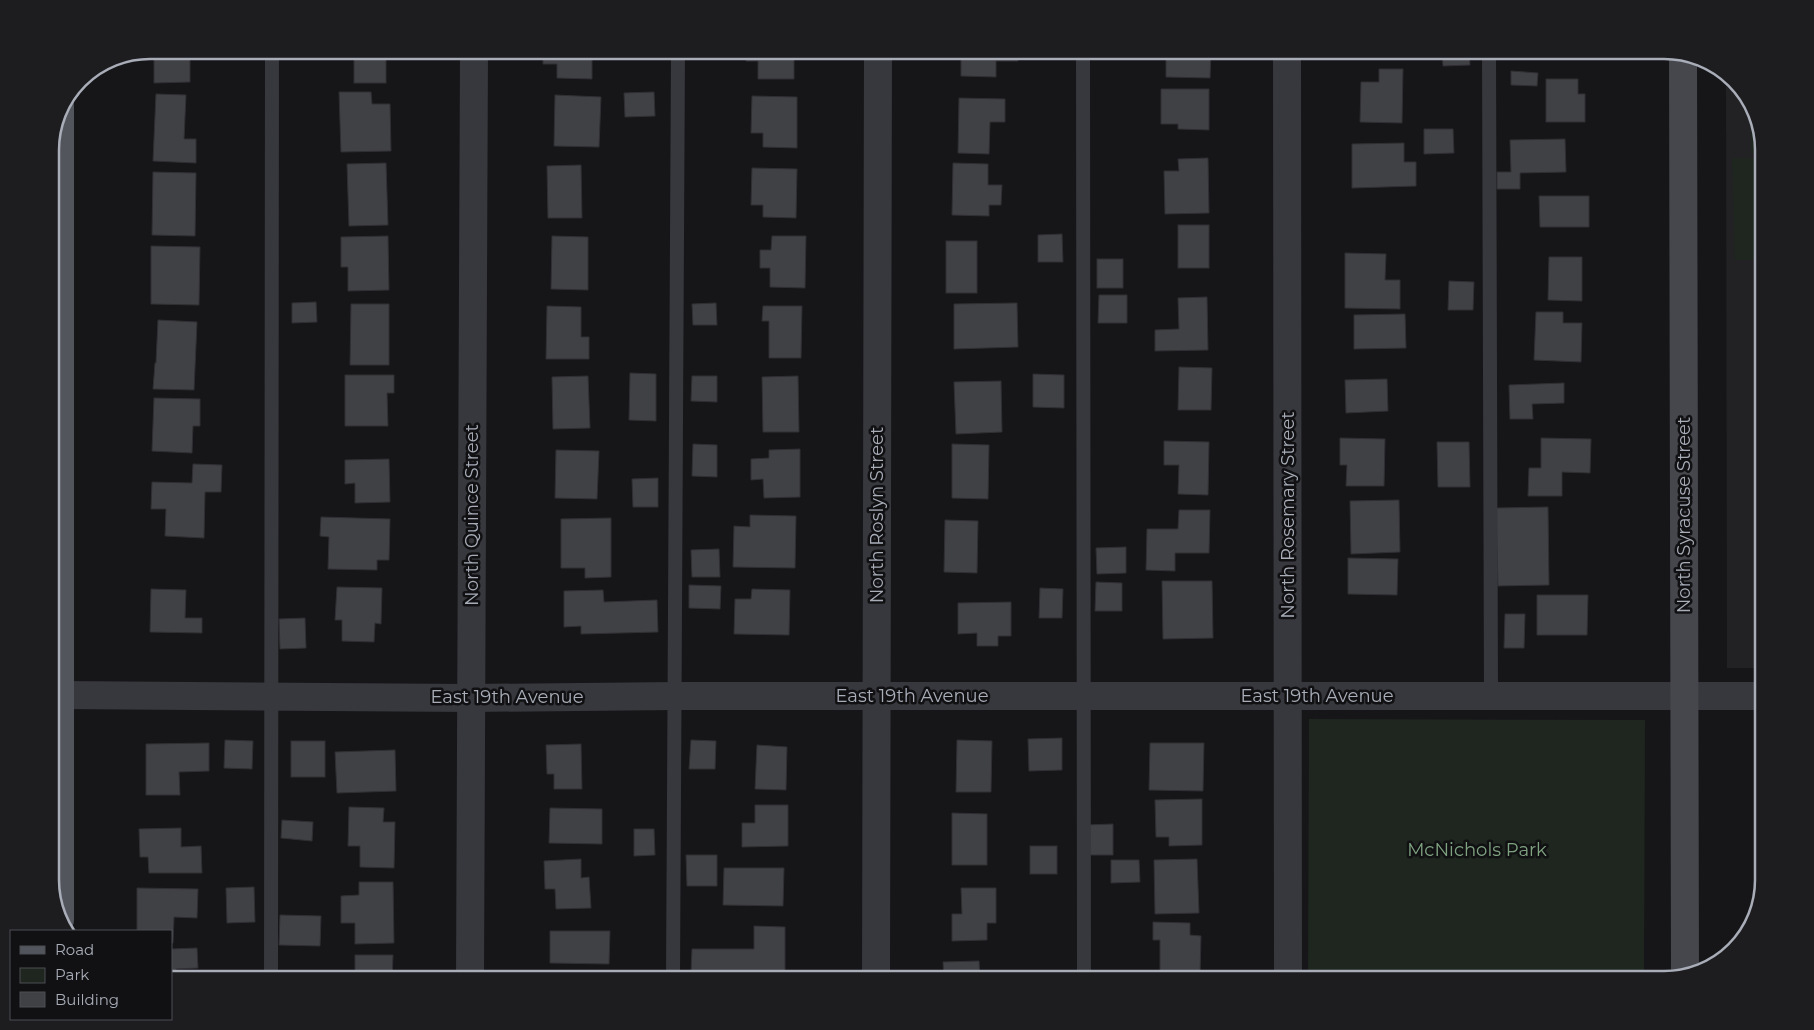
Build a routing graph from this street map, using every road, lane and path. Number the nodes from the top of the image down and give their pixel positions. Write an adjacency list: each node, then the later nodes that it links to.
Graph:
1 (272, 59): 11 (lane)
2 (474, 59): 19 (street, North Quince Street)
3 (678, 59): 12 (lane)
4 (878, 59): 13 (street, North Roslyn Street)
5 (1083, 59): 14 (lane)
6 (1287, 59): 15 (street, North Rosemary Street)
7 (1489, 59): 16 (lane)
8 (1683, 61): 17 (street, North Syracuse Street)
9 (60, 138): 10 (main road)
10 (60, 695): 11 (street, East 19th Avenue); 20 (main road)
11 (272, 696): 19 (street, East 19th Avenue); 22 (lane)
12 (675, 696): 13 (street, East 19th Avenue); 19 (street, East 19th Avenue); 24 (lane)
13 (877, 696): 14 (street, East 19th Avenue); 25 (street, North Roslyn Street)
14 (1085, 696): 15 (street, East 19th Avenue); 26 (lane)
15 (1288, 696): 16 (street, East 19th Avenue); 27 (street, North Rosemary Street)
16 (1491, 696): 17 (street, East 19th Avenue)
17 (1685, 696): 18 (street, East 19th Avenue); 21 (street, North Syracuse Street)
18 (1755, 696)
19 (471, 698): 23 (street, North Quince Street)
20 (60, 892)
21 (1685, 968)
22 (271, 971)
23 (470, 971)
24 (673, 971)
25 (876, 971)
26 (1084, 971)
27 (1288, 971)

